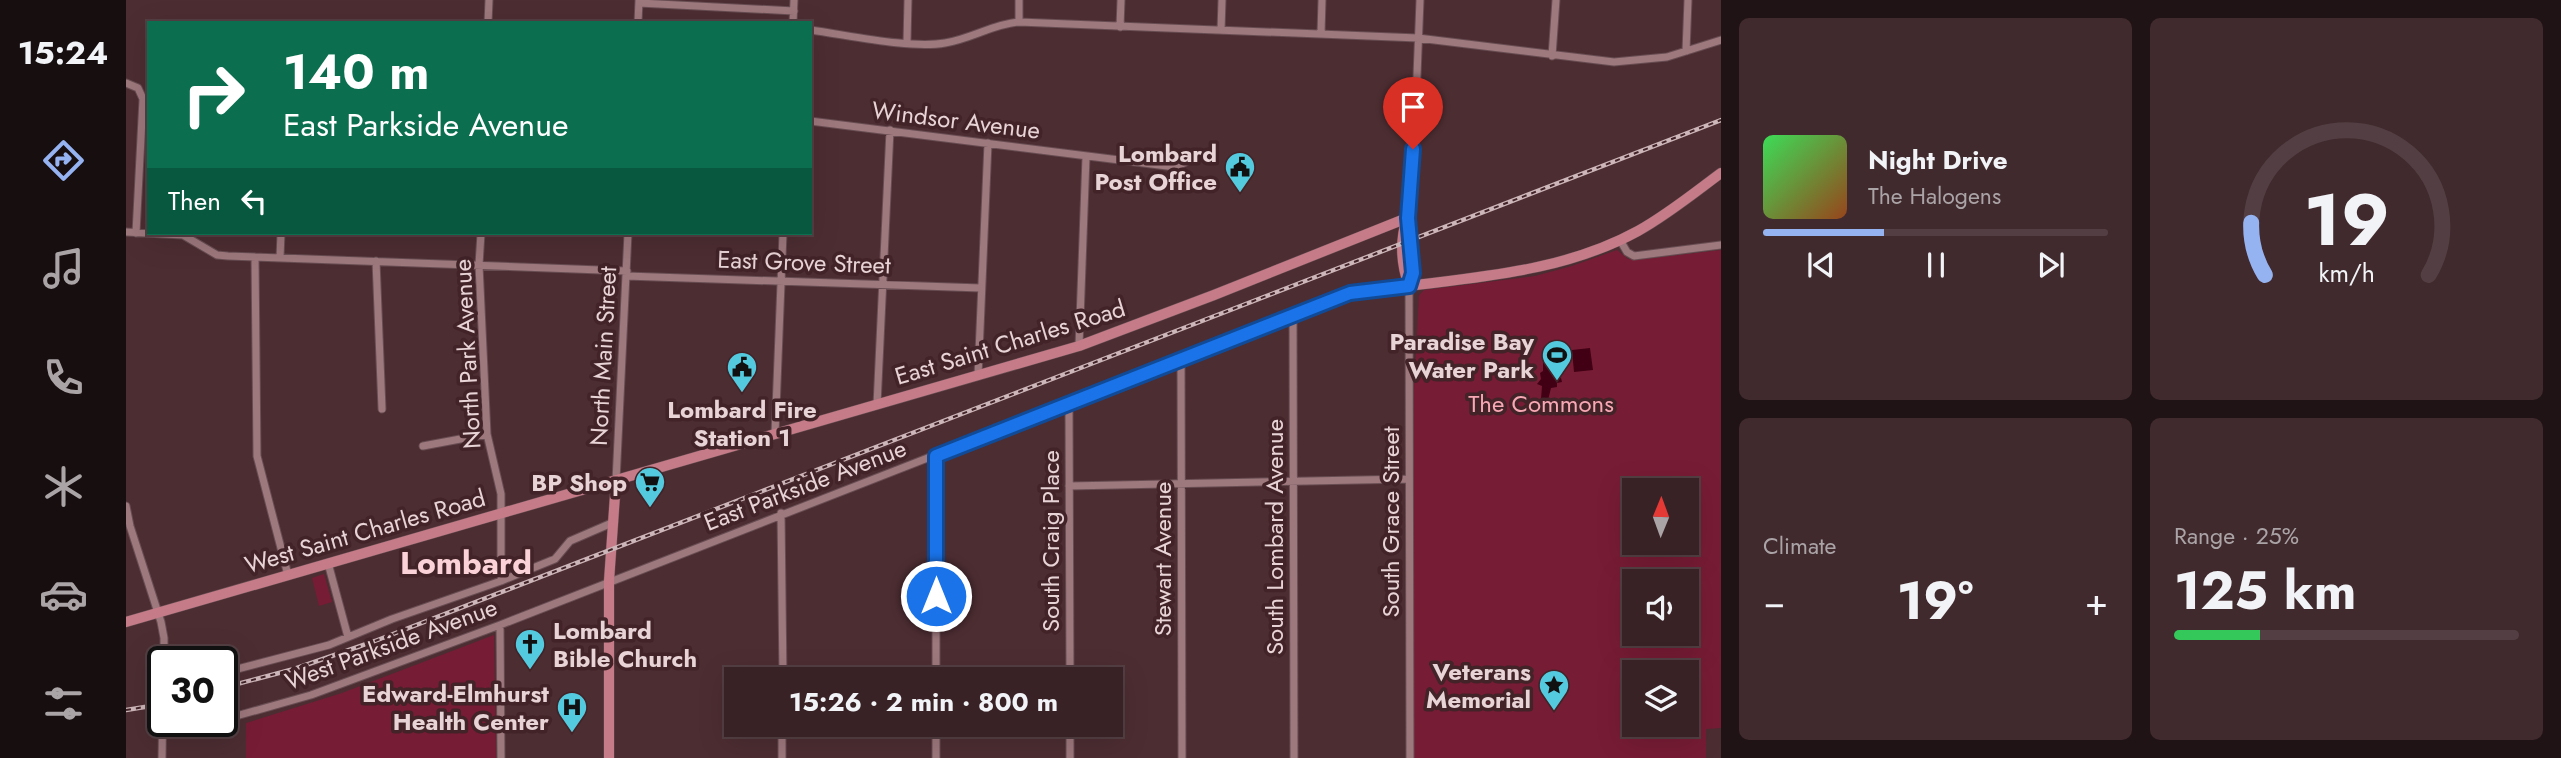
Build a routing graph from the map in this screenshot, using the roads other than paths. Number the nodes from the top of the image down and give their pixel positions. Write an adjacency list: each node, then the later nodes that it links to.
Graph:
1 (489, 0): 13 (street)
2 (794, 0): 12 (street)
3 (908, 0): 23 (street)
4 (1020, 0): 16 (street)
5 (1121, 0): 17 (street)
6 (1222, 0): 19 (street)
7 (1322, 0): 20 (street)
8 (1420, 0): 21 (street)
9 (1556, 0): 25 (street)
10 (1688, 0): 24 (street)
11 (639, 1): 12 (street); 14 (street)
12 (793, 10): 15 (street)
13 (488, 21)
14 (638, 21)
15 (793, 21)
16 (1018, 22): 17 (street); 23 (street)
17 (1120, 27): 19 (street)
18 (812, 30): 23 (street)
19 (1221, 30): 20 (street)
20 (1321, 33): 21 (street)
21 (1418, 38): 25 (street); 33 (street)
22 (1721, 40): 24 (street)
23 (907, 42)
24 (1686, 51): 25 (street)
25 (1552, 56)
26 (126, 83): 35 (street)
27 (812, 121): 28 (street, Windsor Avenue)
28 (890, 130): 29 (street, Windsor Avenue); 50 (street)
29 (988, 143): 30 (street, Windsor Avenue); 52 (street)
30 (1086, 157): 31 (street, Windsor Avenue); 54 (street)
31 (1186, 162)
32 (1721, 173): 42 (main road)
33 (1408, 218): 51 (main road); 54 (main road, East Saint Charles Road)
34 (126, 232): 35 (street, East Grove Street)
35 (136, 233): 36 (street, East Grove Street)
36 (147, 233)
37 (183, 235): 44 (street, East Grove Street)
38 (281, 235): 45 (street)
39 (481, 235): 47 (street, North Park Avenue)
40 (628, 235): 48 (street, North Main Street)
41 (783, 235): 49 (street)
42 (1620, 240): 43 (street); 51 (main road)
43 (1721, 245)
44 (256, 257): 45 (street, East Grove Street); 74 (street)
45 (280, 258): 46 (street, East Grove Street)
46 (376, 261): 47 (street, East Grove Street); 59 (street)
47 (479, 265): 48 (street, East Grove Street); 60 (street, North Park Avenue)
48 (626, 273): 49 (street, East Grove Street); 65 (street, North Main Street)
49 (781, 280): 50 (street, East Grove Street); 61 (street)
50 (882, 284): 52 (street, East Grove Street); 58 (street)
51 (1409, 286): 53 (street, East Parkside Avenue); 64 (street, South Grace Street)
52 (981, 288): 56 (street)
53 (1293, 315): 55 (street, East Parkside Avenue); 66 (street, South Lombard Avenue)
54 (1079, 345): 56 (main road, East Saint Charles Road)
55 (1181, 360): 57 (street, East Parkside Avenue); 67 (street, Stewart Avenue)
56 (978, 376): 58 (main road, East Saint Charles Road)
57 (1066, 404): 63 (street, East Parkside Avenue); 68 (street, South Craig Place)
58 (877, 405): 61 (main road, East Saint Charles Road)
59 (382, 409)
60 (486, 434): 62 (street); 70 (street, North Park Avenue)
61 (775, 434): 65 (main road, East Saint Charles Road)
62 (423, 446)
63 (936, 456): 71 (street, East Parkside Avenue); 83 (street)
64 (1409, 479): 66 (street); 99 (street, South Grace Street)
65 (616, 481): 70 (main road, West Saint Charles Road); 72 (main road)
66 (1294, 481): 67 (street); 98 (street, South Lombard Avenue)
67 (1181, 484): 68 (street); 97 (street, Stewart Avenue)
68 (1069, 486): 84 (street, South Craig Place)
69 (126, 506): 77 (street)
70 (500, 513): 73 (main road, West Saint Charles Road); 75 (street, North Park Avenue)
71 (781, 513): 76 (street, East Parkside Avenue); 82 (street)
72 (614, 522): 75 (street); 76 (main road)
73 (328, 564): 74 (main road, West Saint Charles Road); 80 (street)
74 (288, 575): 77 (main road, West Saint Charles Road)
75 (501, 581): 80 (street)
76 (609, 581): 79 (street, West Parkside Avenue); 93 (main road)
77 (158, 613): 78 (main road, West Saint Charles Road); 81 (street)
78 (126, 622)
79 (499, 625): 86 (street, West Parkside Avenue); 92 (street)
80 (348, 636): 85 (street)
81 (164, 646)
82 (783, 667)
83 (936, 667)
84 (1070, 667)
85 (238, 669)
86 (238, 715)
87 (162, 737): 91 (street)
88 (782, 737): 94 (street)
89 (936, 737): 95 (street)
90 (1070, 737): 96 (street)
91 (162, 758)
92 (500, 758)
93 (609, 758)
94 (782, 758)
95 (936, 758)
96 (1070, 758)
97 (1182, 758)
98 (1294, 758)
99 (1410, 758)

